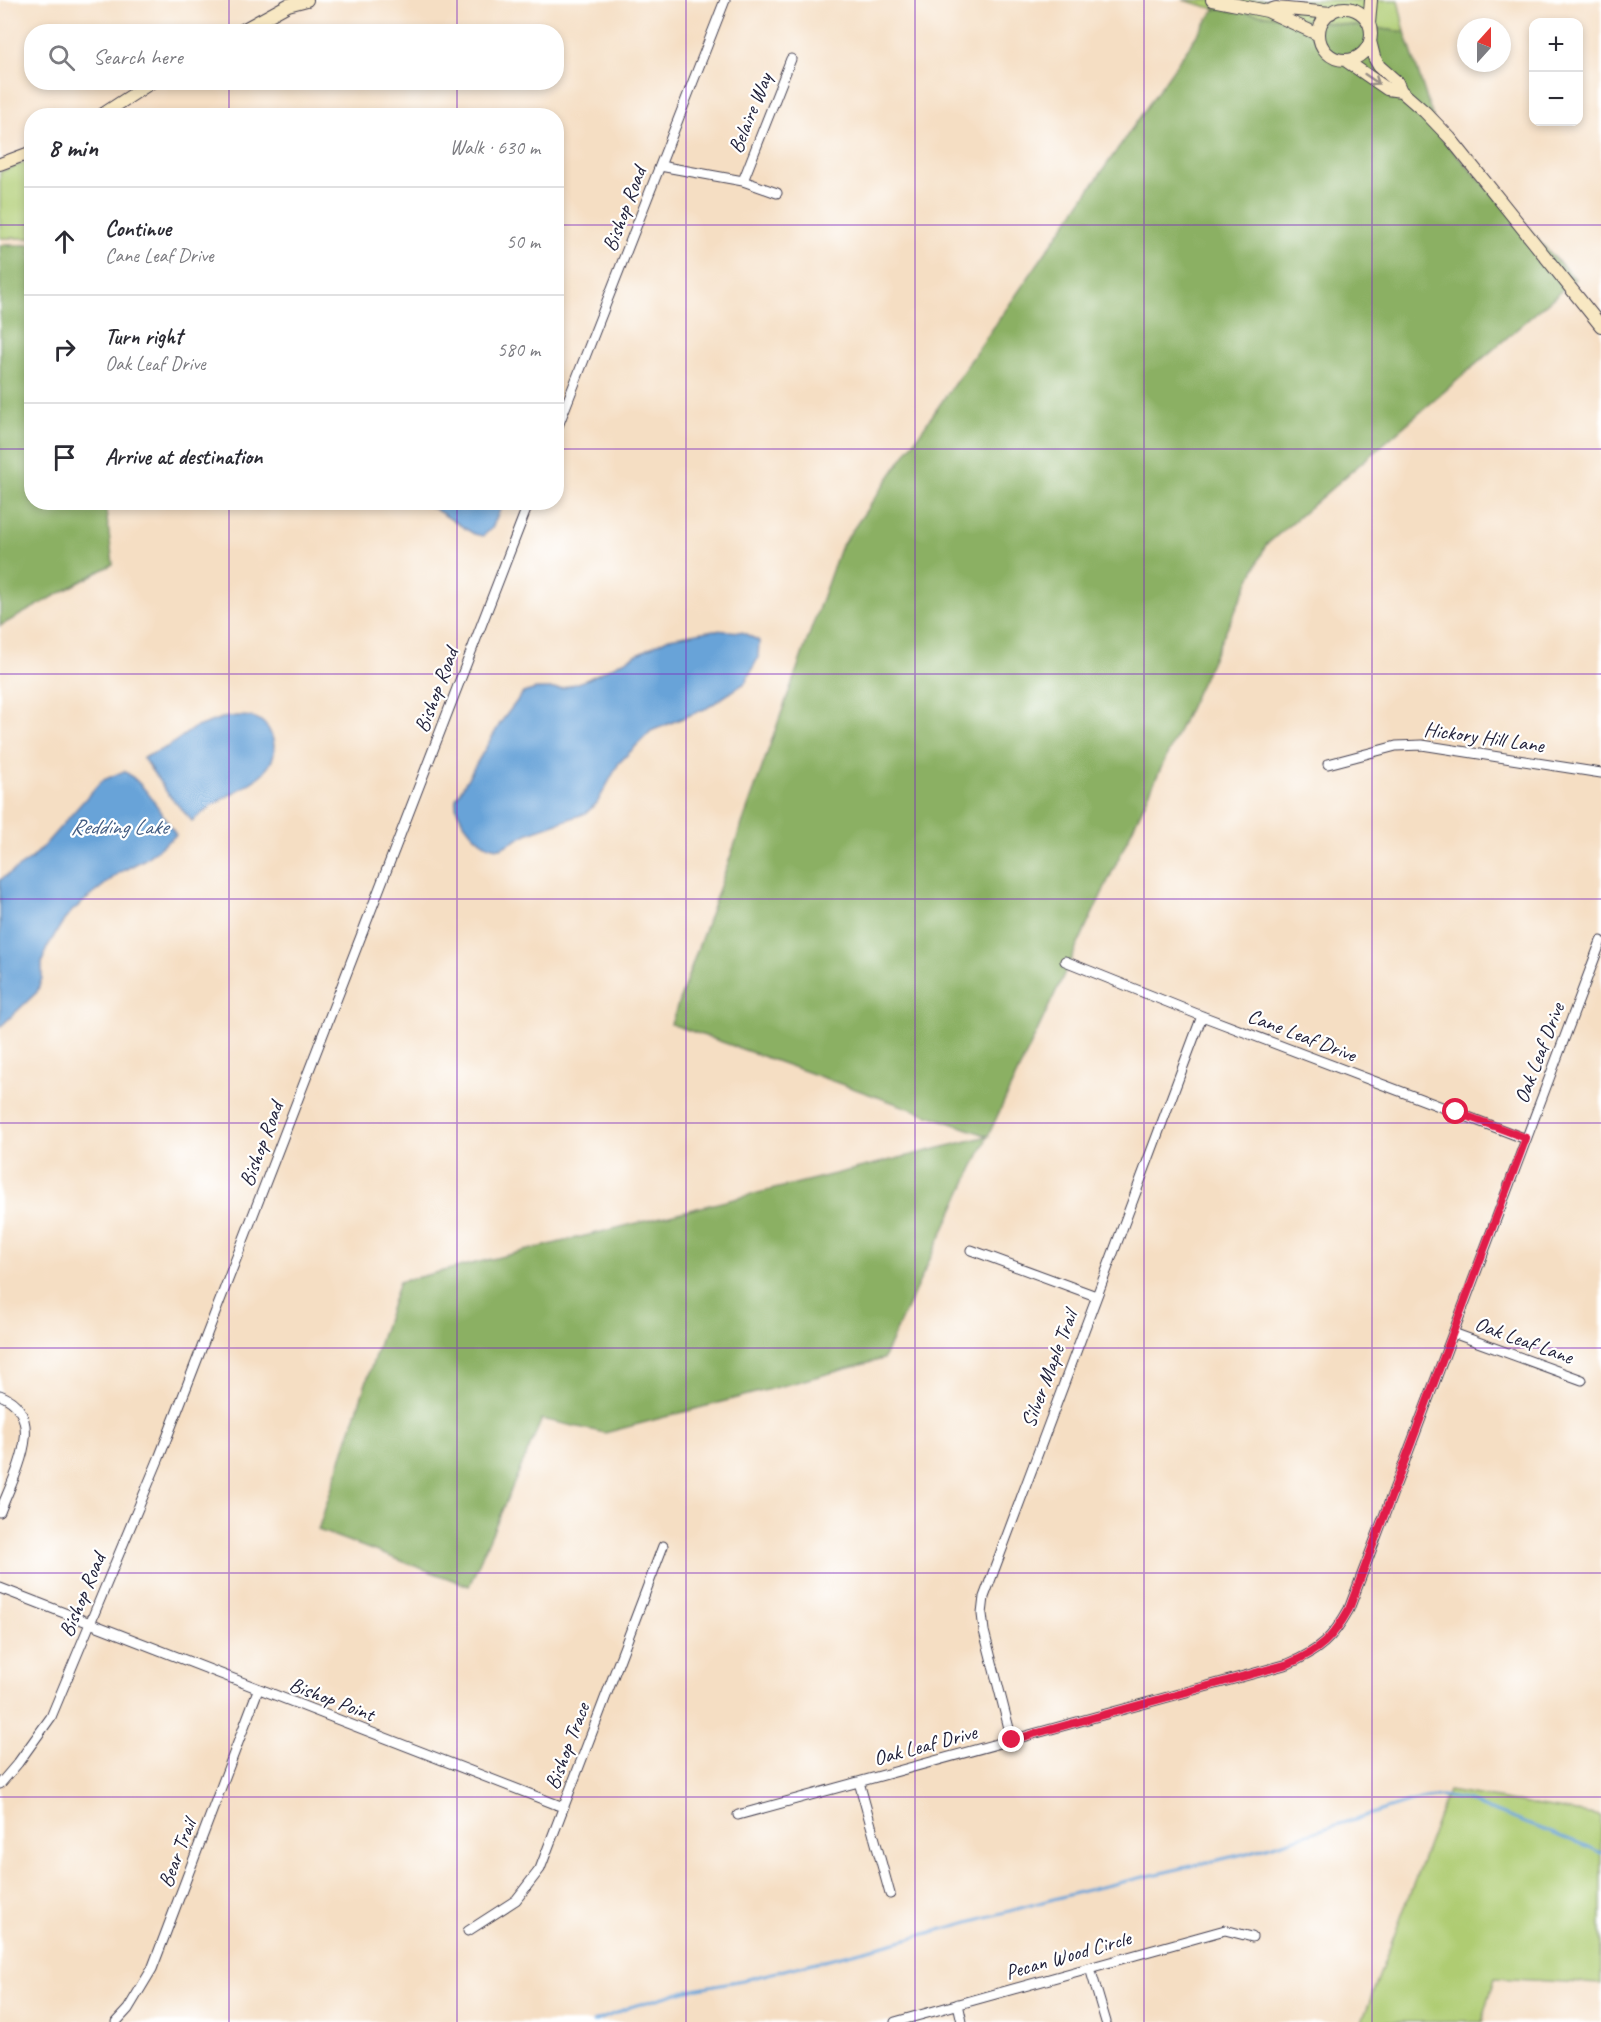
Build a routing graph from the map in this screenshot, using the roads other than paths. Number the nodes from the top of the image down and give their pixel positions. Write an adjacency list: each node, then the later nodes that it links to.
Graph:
1 (307, 0): 5 (main road)
2 (725, 0): 19 (street, Bishop Road)
3 (1212, 0): 7 (main road)
4 (1371, 0): 9 (main road)
5 (287, 2): 8 (main road)
6 (1337, 7): 7 (main road); 9 (main road); 10 (main road)
7 (1267, 11): 10 (main road)
8 (252, 24)
9 (1369, 24): 11 (main road)
10 (1319, 35): 13 (main road)
11 (1370, 40): 13 (main road); 15 (main road)
12 (791, 59): 20 (street, Belaire Way)
13 (1345, 60): 15 (main road, one-way to 15)
14 (140, 90): 16 (main road)
15 (1401, 91): 22 (main road)
16 (112, 108)
17 (24, 155): 18 (main road)
18 (0, 164)
19 (660, 166): 20 (street); 23 (street, Bishop Road)
20 (743, 181): 21 (street)
21 (777, 193)
22 (1601, 326)
23 (564, 411)
24 (526, 510): 39 (street, Bishop Road)
25 (1328, 764): 26 (street, Hickory Hill Lane)
26 (1601, 773)
27 (1601, 940): 30 (street, Oak Leaf Drive)
28 (1065, 961): 29 (street, Cane Leaf Drive)
29 (1202, 1016): 30 (street, Cane Leaf Drive); 32 (street, Silver Maple Trail)
30 (1526, 1138): 33 (street, Oak Leaf Drive)
31 (971, 1250): 32 (street)
32 (1096, 1296): 41 (street, Silver Maple Trail)
33 (1453, 1333): 34 (street, Oak Leaf Lane); 41 (street, Oak Leaf Drive)
34 (1582, 1380)
35 (0, 1395): 36 (street)
36 (0, 1512)
37 (663, 1546): 44 (street, Bishop Trace)
38 (0, 1588): 39 (street, Bishop Point)
39 (90, 1624): 40 (street, Bishop Point); 43 (street, Bishop Road)
40 (258, 1690): 44 (street, Bishop Point); 51 (street, Bear Trail)
41 (1012, 1740): 42 (street, Oak Leaf Drive)
42 (858, 1782): 45 (street, Oak Leaf Drive); 46 (street)
43 (0, 1784)
44 (563, 1807): 47 (street, Bishop Trace)
45 (738, 1815)
46 (890, 1894)
47 (468, 1931)
48 (1252, 1937): 49 (street, Pecan Wood Circle)
49 (1090, 1968): 50 (street, Pecan Wood Circle); 54 (street)
50 (958, 2004): 52 (street, Pecan Wood Circle); 53 (street)
51 (116, 2022)
52 (895, 2022)
53 (962, 2022)
54 (1106, 2022)

